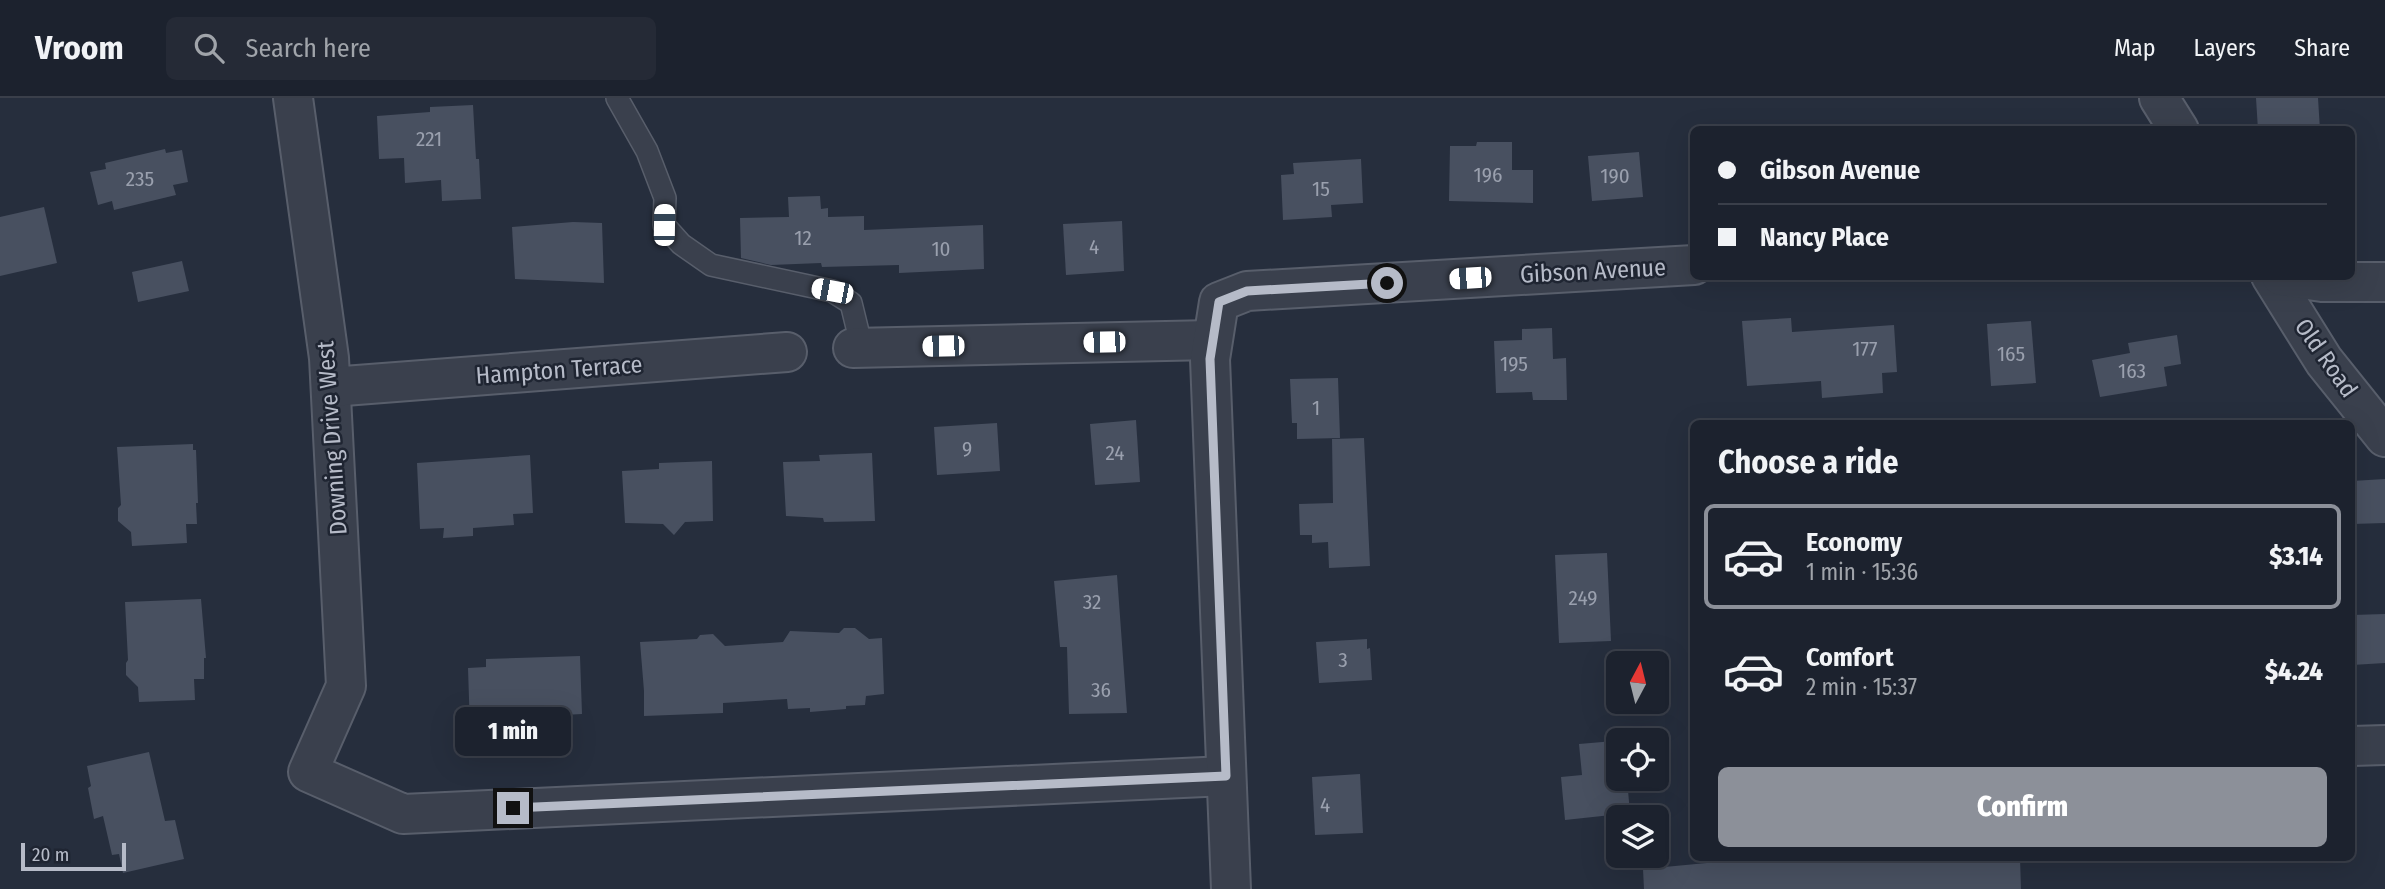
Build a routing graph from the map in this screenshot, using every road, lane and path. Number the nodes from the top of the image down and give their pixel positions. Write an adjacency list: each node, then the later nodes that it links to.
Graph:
1 (293, 98): 12 (street, Downing Drive West)
2 (617, 98): 10 (lane)
3 (2159, 98): 4 (street)
4 (2176, 126)
5 (1690, 265): 9 (street, Gibson Avenue)
6 (2273, 280): 13 (street, Old Road)
7 (2308, 280): 8 (street)
8 (2385, 282)
9 (1212, 340): 10 (street); 16 (street)
10 (858, 348)
11 (787, 352): 12 (street, Hampton Terrace)
12 (331, 387): 16 (street, Downing Drive West)
13 (2385, 437)
14 (2385, 744): 15 (street)
15 (2355, 746)
16 (1226, 776): 17 (street)
17 (1231, 889)

